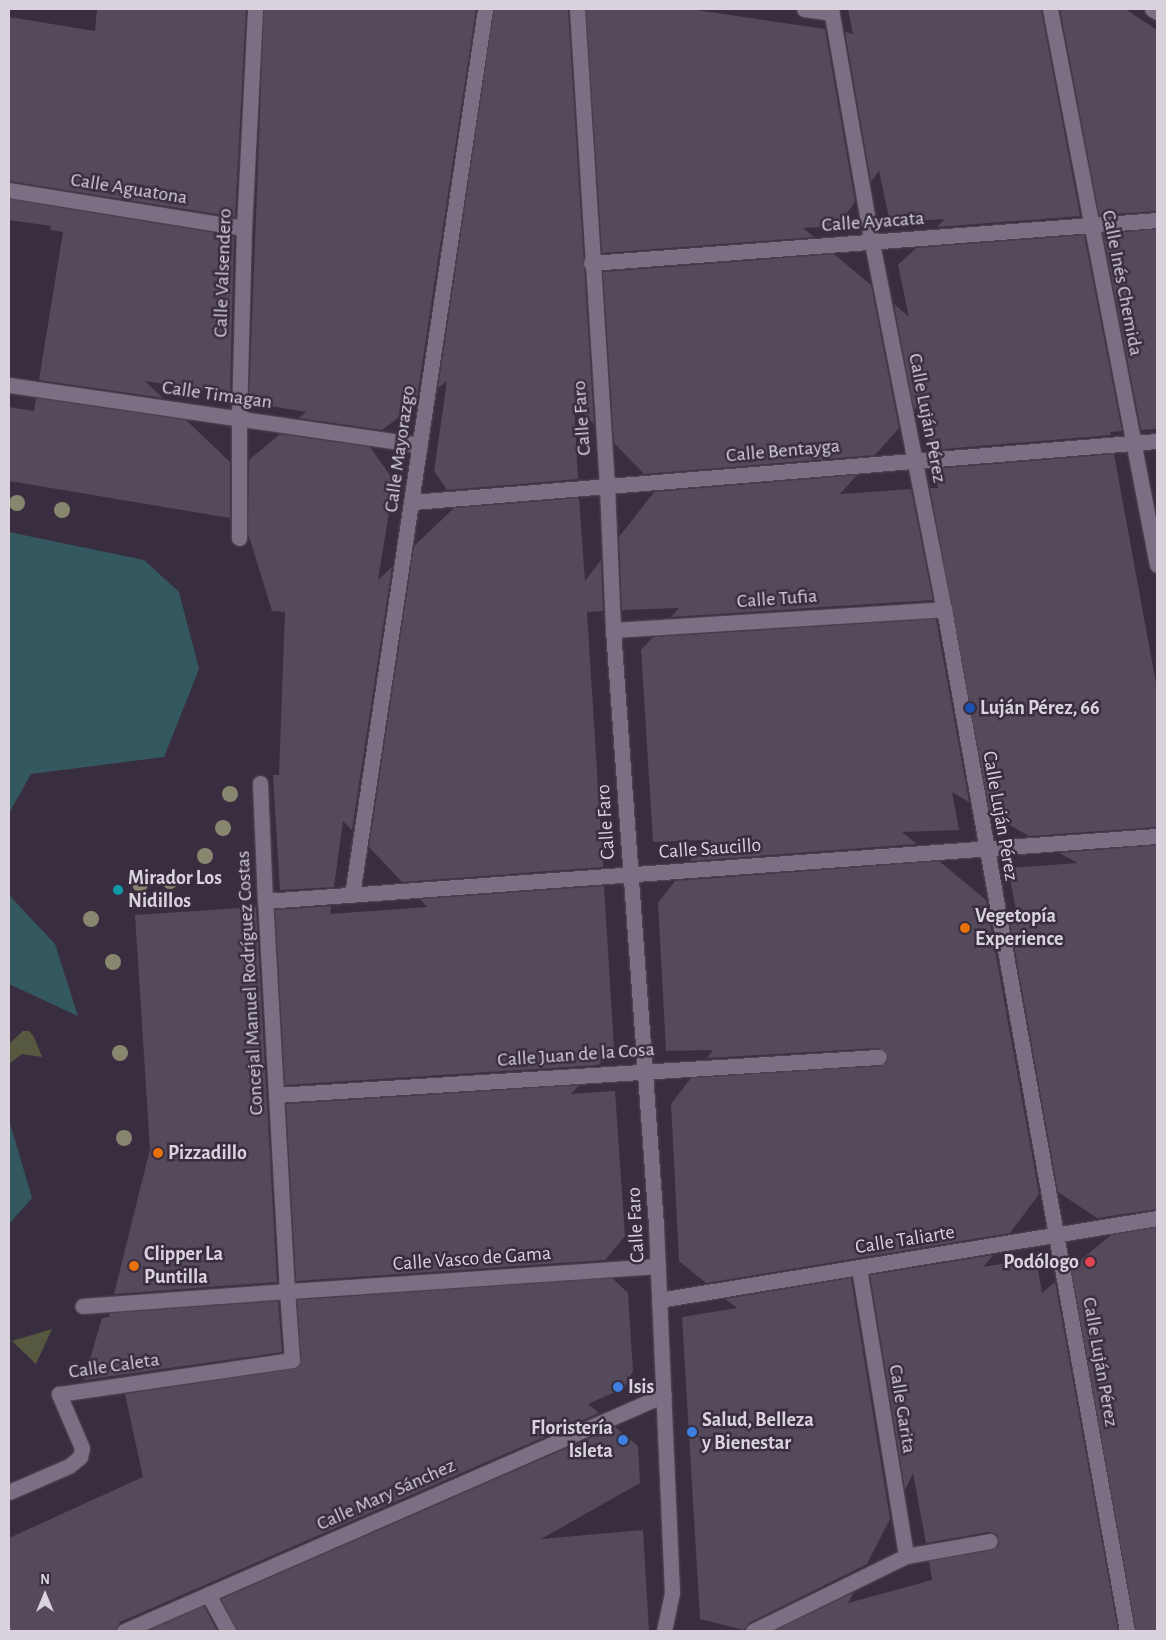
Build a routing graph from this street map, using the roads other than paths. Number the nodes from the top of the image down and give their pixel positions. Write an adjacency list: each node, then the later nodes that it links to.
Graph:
1 (255, 9): 12 (street, Calle Valsendero)
2 (485, 9): 19 (street, Calle Mayorazgo)
3 (577, 9): 14 (street, Calle Faro)
4 (804, 9): 7 (street)
5 (1050, 9): 11 (street, Calle Inés Chemida)
6 (1152, 9): 8 (street)
7 (832, 11): 13 (street, Calle Luján Pérez)
8 (1157, 12)
9 (9, 190): 12 (street, Calle Aguatona)
10 (1157, 220): 11 (street, Calle Ayacata)
11 (1089, 225): 13 (street, Calle Ayacata); 18 (street, Calle Inés Chemida)
12 (244, 228): 16 (street, Calle Valsendero)
13 (872, 243): 14 (street, Calle Ayacata); 20 (street, Calle Luján Pérez)
14 (591, 263): 21 (street, Calle Faro)
15 (9, 385): 16 (street, Calle Timagan)
16 (239, 418): 19 (street, Calle Timagan); 23 (street, Calle Valsendero)
17 (1157, 440): 18 (street, Calle Bentayga)
18 (1134, 442): 20 (street, Calle Bentayga); 24 (street, Calle Inés Chemida)
19 (420, 445): 22 (street, Calle Mayorazgo)
20 (914, 459): 21 (street, Calle Bentayga); 25 (street, Calle Luján Pérez)
21 (607, 486): 22 (street, Calle Bentayga); 26 (street, Calle Faro)
22 (413, 502): 31 (street, Calle Mayorazgo)
23 (239, 538)
24 (1157, 565)
25 (944, 608): 26 (street, Calle Tufia); 29 (street, Calle Luján Pérez)
26 (613, 630): 30 (street, Calle Faro)
27 (260, 783): 32 (street, Concejal Manuel Rodríguez Costas)
28 (1157, 836): 29 (street, Calle Saucillo)
29 (985, 849): 30 (street, Calle Saucillo); 37 (street, Calle Luján Pérez)
30 (630, 874): 31 (street, Calle Saucillo); 34 (street, Calle Faro)
31 (352, 894): 32 (street, Calle Saucillo)
32 (265, 901): 35 (street, Concejal Manuel Rodríguez Costas)
33 (878, 1057): 34 (street, Calle Juan de la Cosa)
34 (647, 1070): 35 (street, Calle Juan de la Cosa); 38 (street, Calle Faro)
35 (276, 1095): 40 (street, Concejal Manuel Rodríguez Costas)
36 (1157, 1218): 37 (street, Calle Taliarte)
37 (1057, 1235): 39 (street, Calle Taliarte); 53 (street, Calle Luján Pérez)
38 (658, 1266): 40 (street, Calle Vasco de Gama); 41 (street, Calle Faro)
39 (859, 1268): 41 (street, Calle Taliarte); 47 (street, Calle Garita)
40 (287, 1291): 42 (street, Calle Vasco de Gama); 43 (street, Concejal Manuel Rodríguez Costas)
41 (659, 1300): 44 (street, Calle Faro)
42 (83, 1306)
43 (292, 1360): 45 (street, Calle Caleta)
44 (664, 1395): 48 (street, Calle Mary Sánchez); 51 (street, Calle Faro)
45 (9, 1492)
46 (990, 1541): 47 (street)
47 (906, 1556): 52 (street)
48 (208, 1594): 49 (street, Calle Mary Sánchez); 50 (street)
49 (124, 1631)
50 (228, 1631)
51 (664, 1631)
52 (753, 1631)
53 (1127, 1631)

